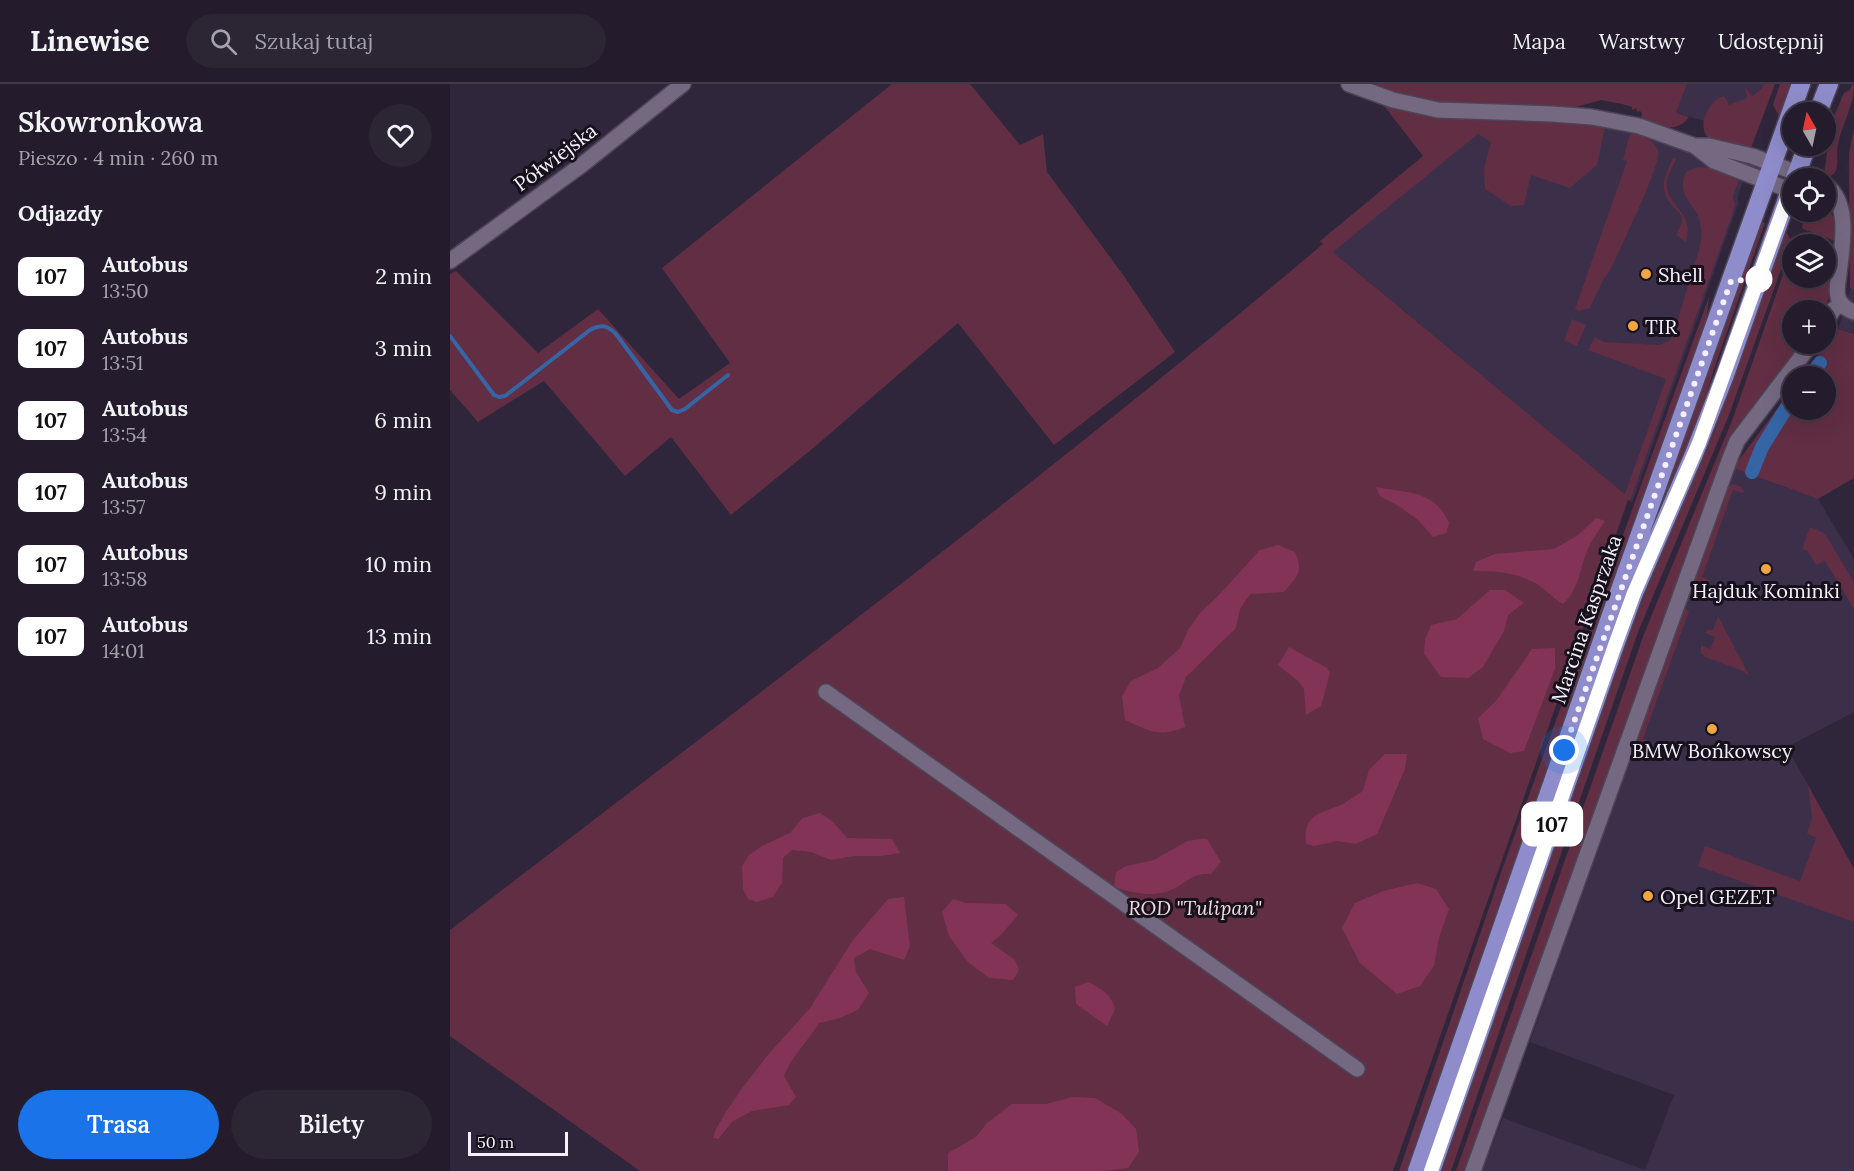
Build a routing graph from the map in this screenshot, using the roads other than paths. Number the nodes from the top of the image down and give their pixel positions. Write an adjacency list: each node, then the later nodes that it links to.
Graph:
1 (683, 84): 15 (street, Półwiejska)
2 (1349, 84): 6 (street)
3 (1801, 84): 7 (main road, Marcina Kasprzaka)
4 (1829, 84): 5 (main road)
5 (1822, 102)
6 (1695, 146): 7 (street); 9 (street)
7 (1773, 164): 8 (street); 9 (main road, Marcina Kasprzaka)
8 (1782, 171)
9 (1766, 182): 10 (street); 22 (main road, Marcina Kasprzaka)
10 (1782, 183)
11 (1836, 197): 14 (street)
12 (1836, 211): 14 (street)
13 (1782, 220): 23 (main road, Marcina Kasprzaka)
14 (1842, 221): 16 (street)
15 (450, 261)
16 (1841, 304): 17 (street); 18 (street)
17 (1836, 308)
18 (1854, 312)
19 (1802, 354): 24 (street)
20 (826, 692): 21 (street)
21 (1357, 1069)
22 (1417, 1171)
23 (1431, 1171)
24 (1473, 1171)

